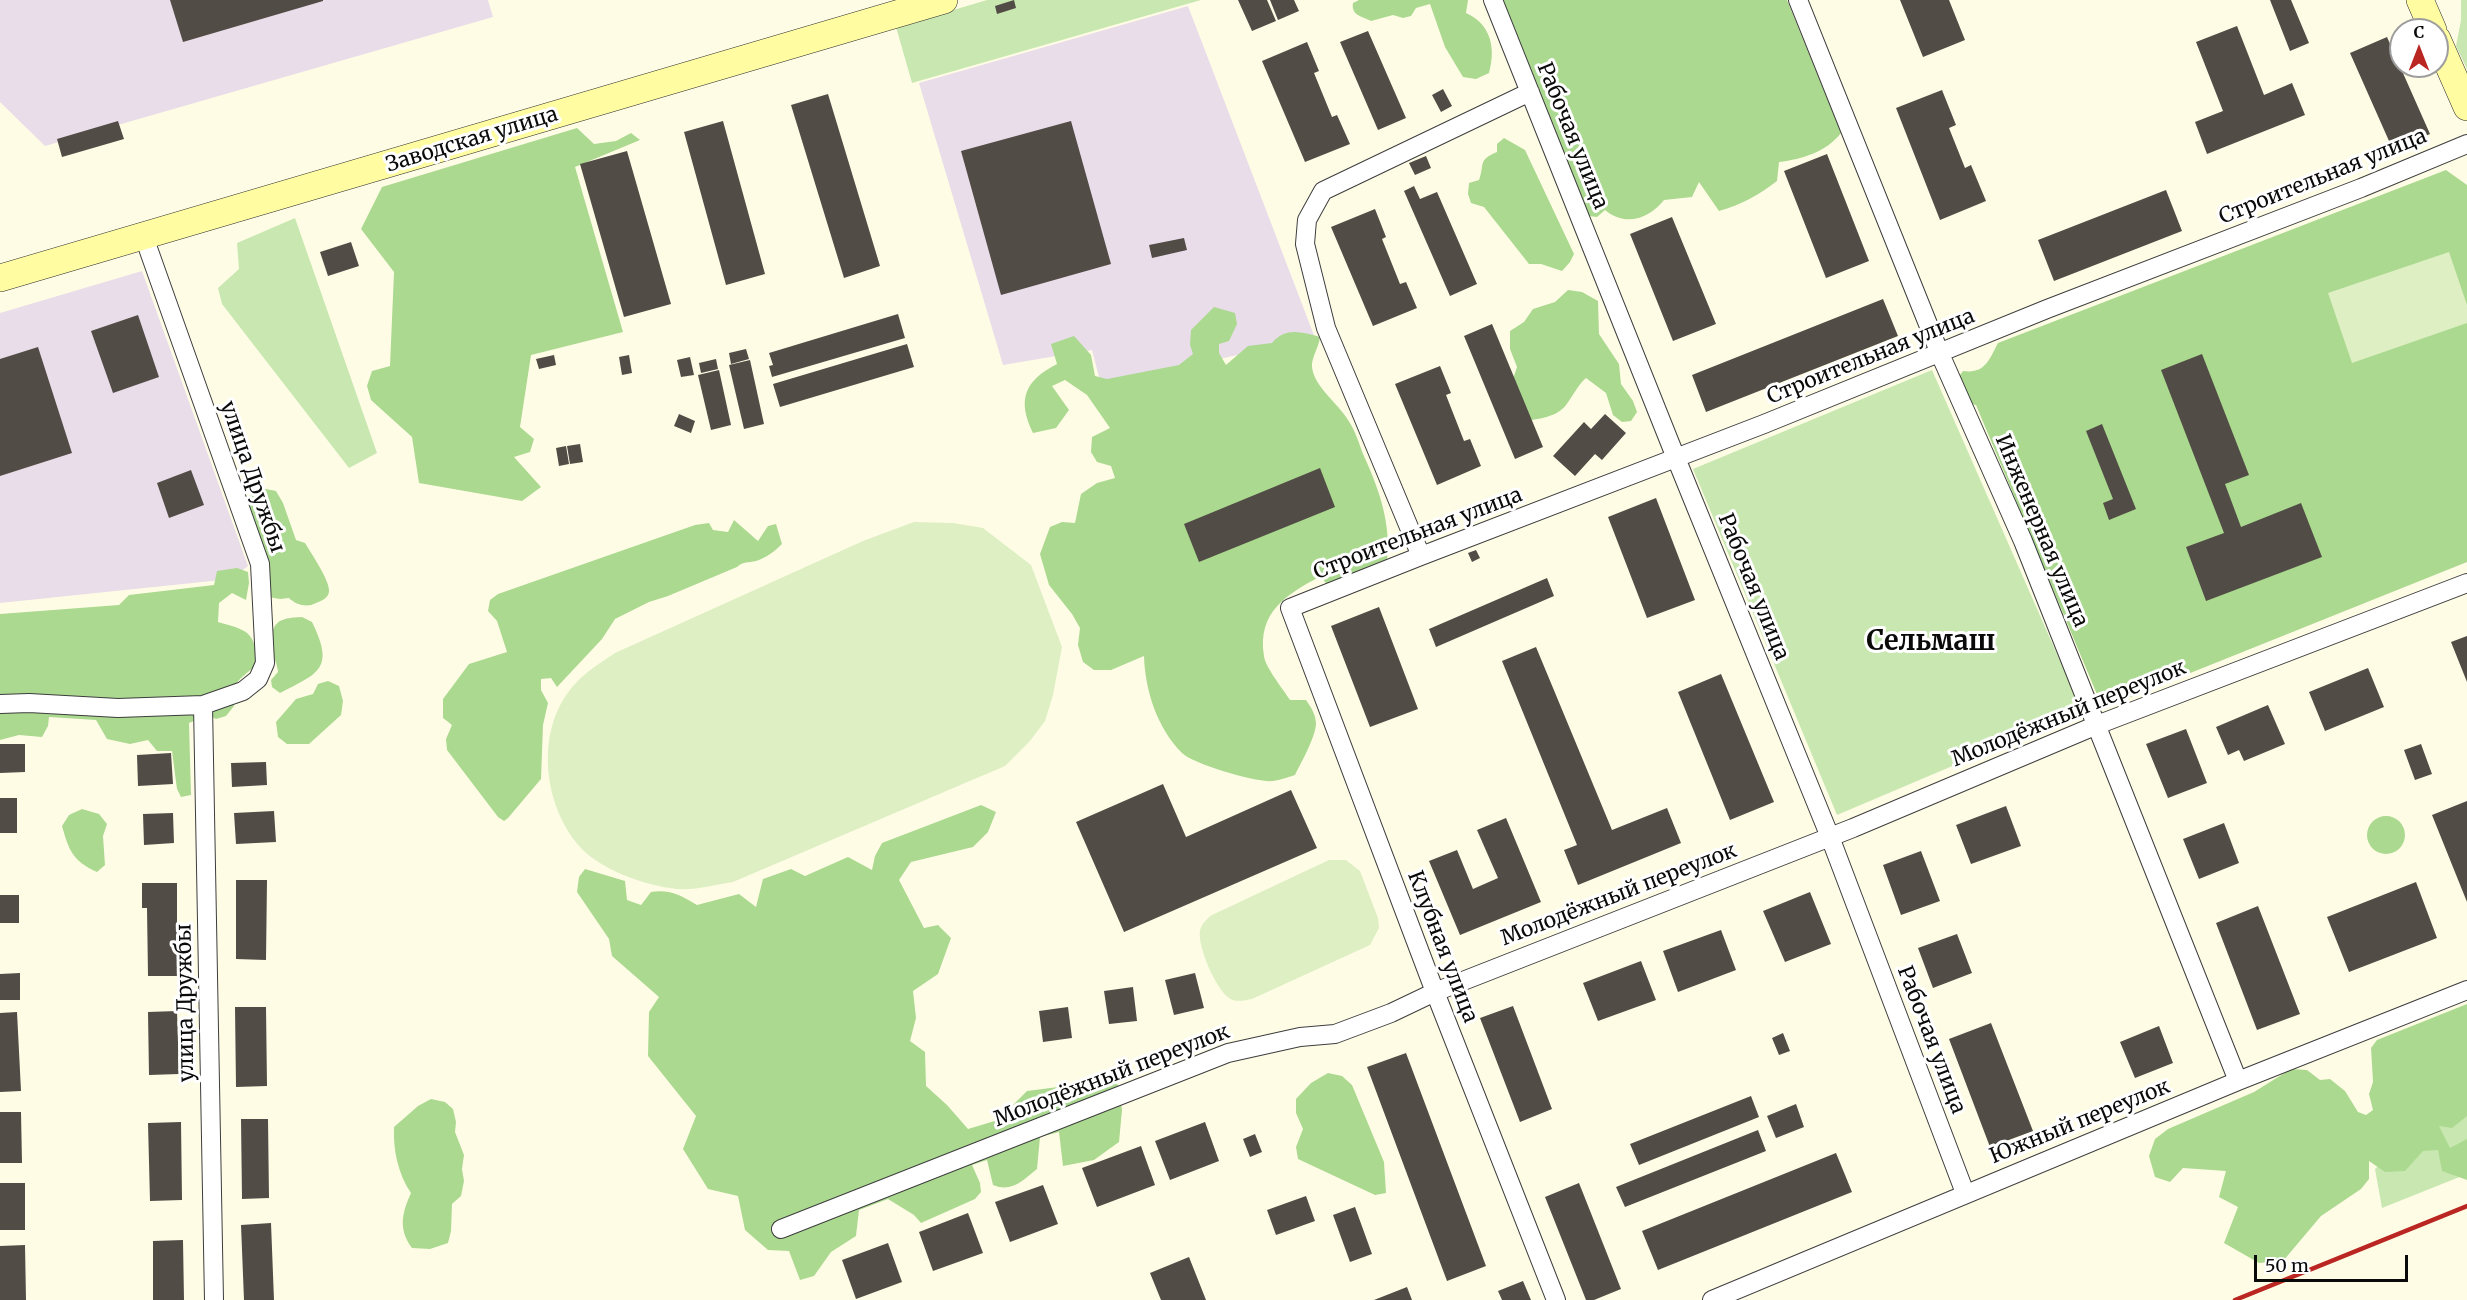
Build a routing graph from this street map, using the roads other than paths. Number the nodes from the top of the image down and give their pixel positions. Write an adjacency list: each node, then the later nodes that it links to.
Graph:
1 (944, 0): 10 (street, Заводская улица)
2 (1493, 0): 7 (street, Рабочая улица)
3 (1798, 0): 12 (street, Инженерная улица)
4 (2420, 0): 5 (street)
5 (2428, 18)
6 (2449, 66): 8 (street)
7 (1530, 92): 13 (street, Рабочая улица); 14 (street)
8 (2467, 107)
9 (2467, 144): 12 (street, Строительная улица)
10 (144, 237): 11 (street, Заводская улица); 18 (street, улица Дружбы)
11 (0, 278)
12 (1940, 354): 13 (street, Строительная улица); 19 (street, Инженерная улица)
13 (1676, 458): 14 (street, Строительная улица); 20 (street, Рабочая улица)
14 (1421, 556): 16 (street, Строительная улица)
15 (2467, 583): 19 (street, Молодёжный переулок)
16 (1290, 608): 22 (street, Клубная улица)
17 (0, 704): 18 (street, улица Дружбы)
18 (203, 705): 26 (street, улица Дружбы)
19 (2097, 725): 20 (street, Молодёжный переулок); 23 (street, Инженерная улица)
20 (1830, 837): 22 (street, Молодёжный переулок); 24 (street, Рабочая улица)
21 (2467, 990): 23 (street, Южный переулок)
22 (1435, 992): 25 (street, Молодёжный переулок); 27 (street, Клубная улица)
23 (2238, 1081): 24 (street, Южный переулок)
24 (1965, 1193): 28 (street, Южный переулок)
25 (781, 1229)
26 (214, 1300)
27 (1556, 1300)
28 (1712, 1300)

